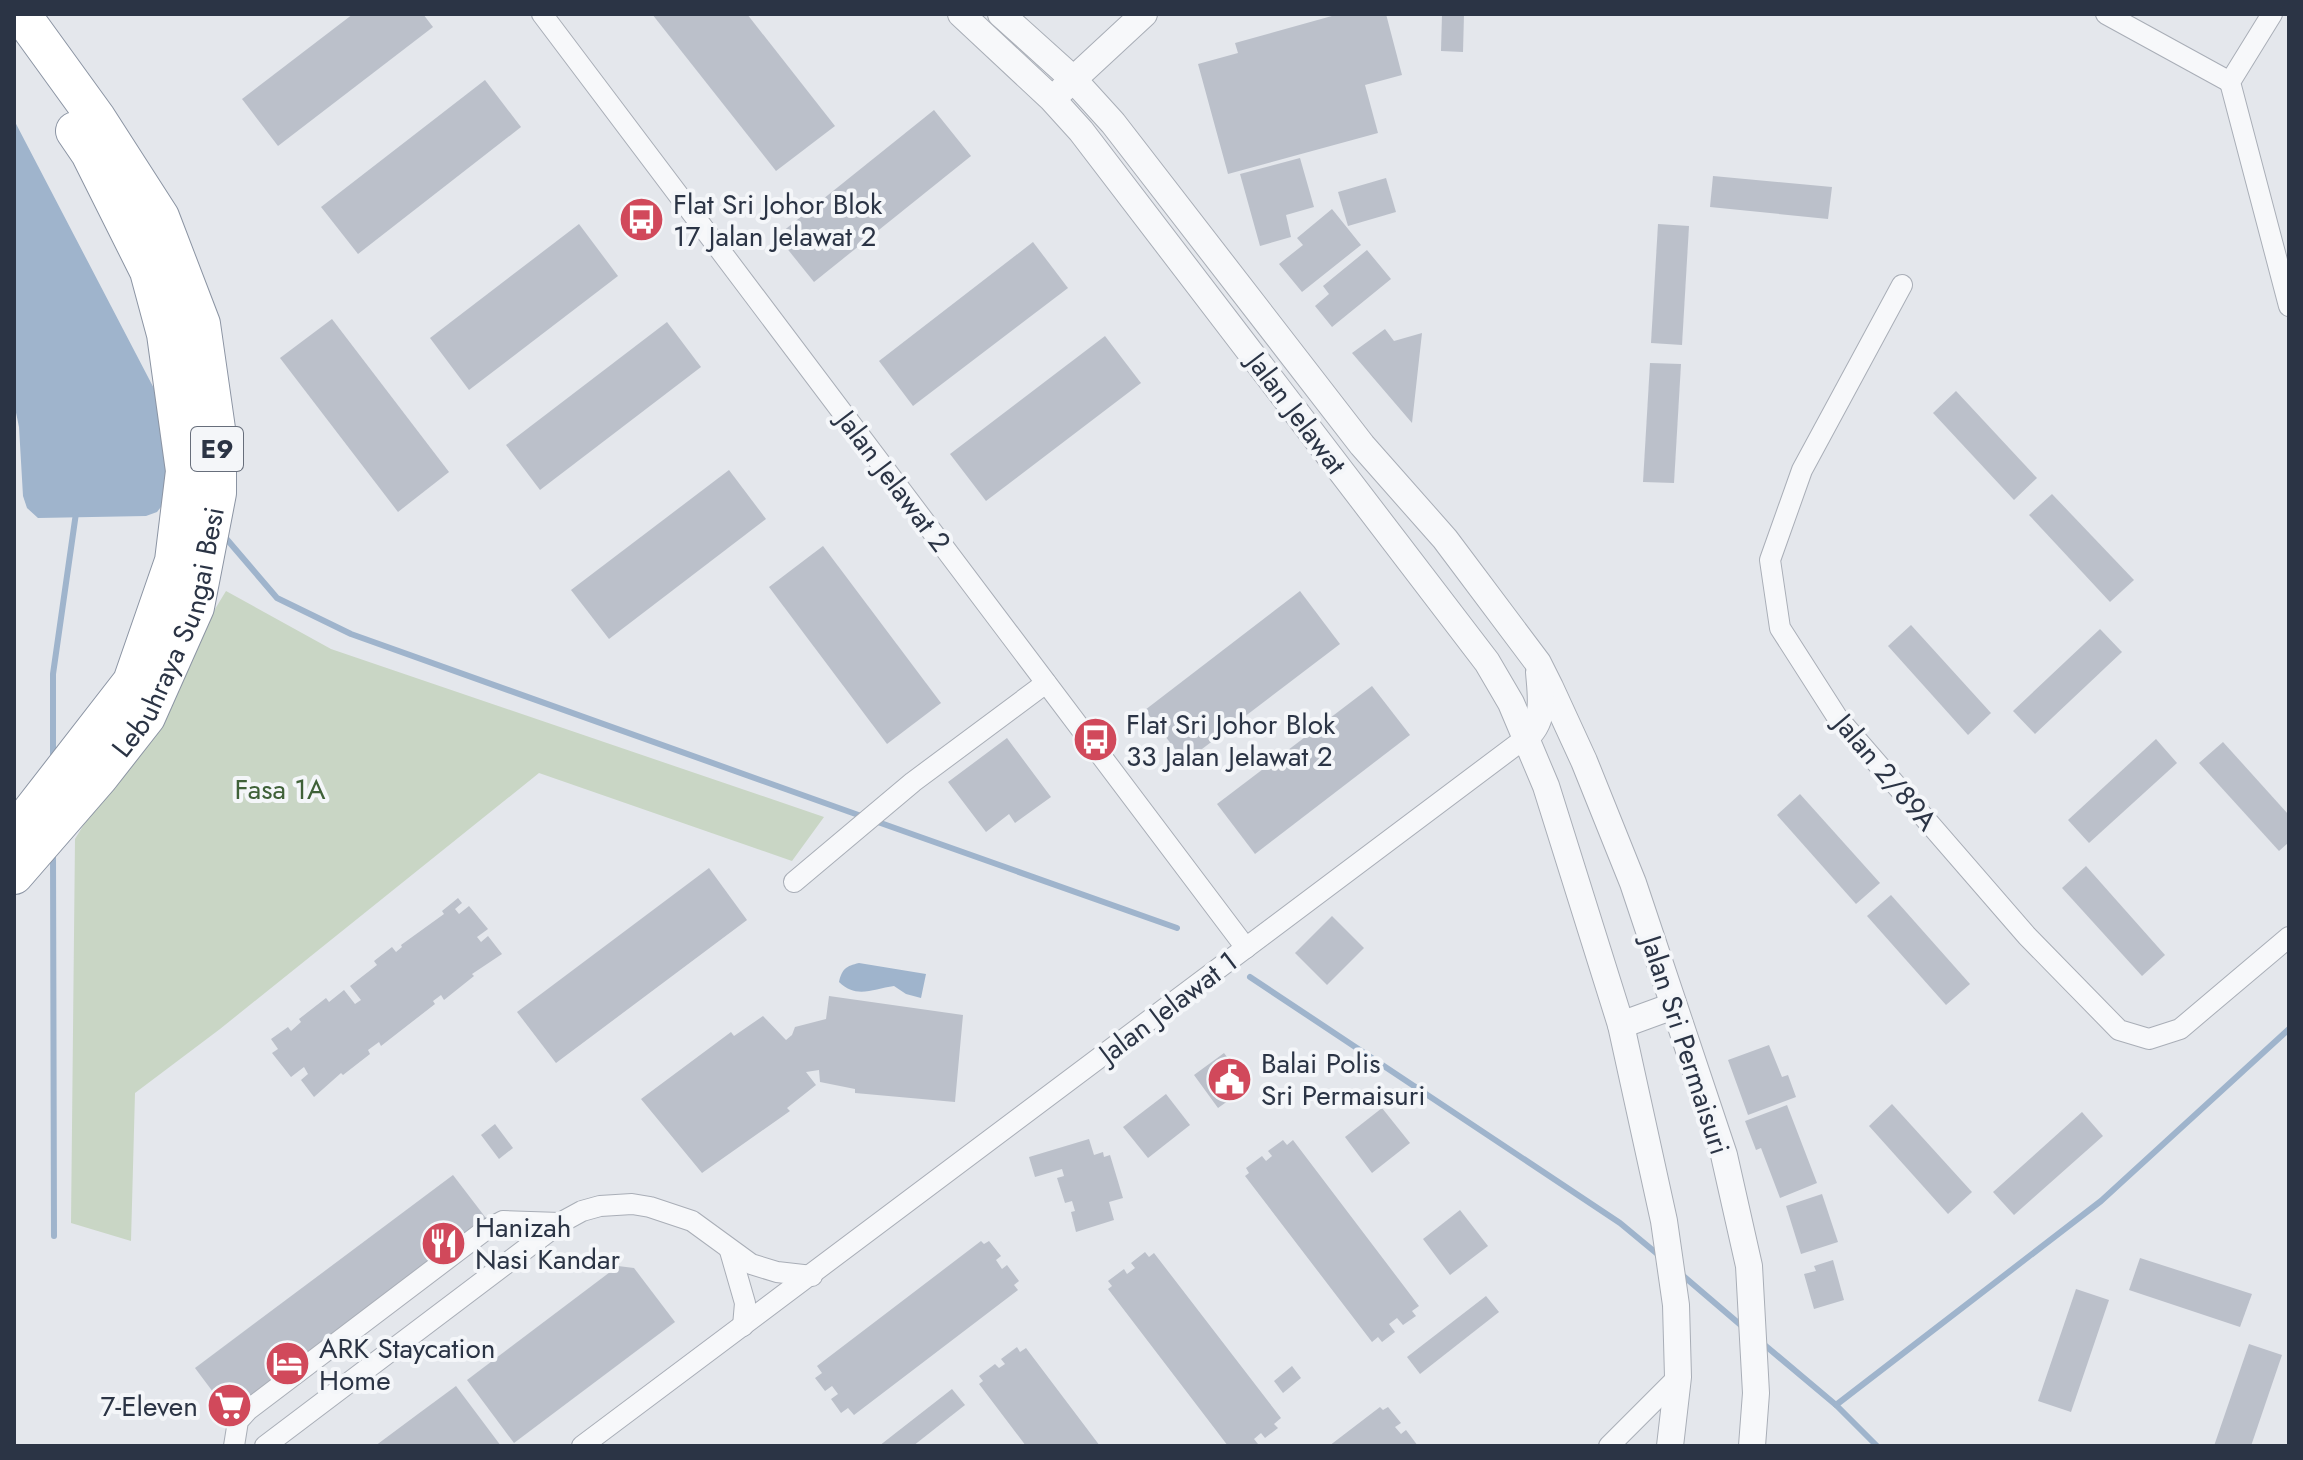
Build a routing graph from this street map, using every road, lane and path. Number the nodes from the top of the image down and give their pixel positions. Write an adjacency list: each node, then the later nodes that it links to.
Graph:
1 (21, 14): 19 (highway, Lebuhraya Sungai Besi / E9)
2 (542, 14): 15 (street, Jalan Jelawat 2)
3 (961, 14): 11 (street, Jalan Jelawat)
4 (1001, 14): 9 (street, Jalan Jelawat)
5 (1144, 14): 9 (street)
6 (2106, 14): 10 (street)
7 (2272, 14): 10 (street)
8 (14, 48): 18 (highway, Lebuhraya Sungai Besi / E9)
9 (1073, 79): 11 (street); 14 (street, Jalan Jelawat)
10 (2230, 82): 13 (street)
11 (1052, 99): 16 (street, Jalan Jelawat)
12 (1902, 285): 21 (street, Jalan 2/89A)
13 (2289, 306)
14 (1538, 663): 16 (street); 17 (street, Jalan Sri Permaisuri)
15 (1046, 683): 20 (street); 22 (street, Jalan Jelawat 2)
16 (1524, 739): 17 (street); 22 (street, Jalan Jelawat 1); 24 (street, Jalan Sri Permaisuri)
17 (1584, 761): 23 (street, Jalan Sri Permaisuri)
18 (14, 834)
19 (14, 875)
20 (794, 882)
21 (2289, 937)
22 (1246, 948): 27 (street, Jalan Jelawat 1)
23 (1673, 1006): 24 (street); 35 (street, Jalan Sri Permaisuri)
24 (1621, 1025): 29 (street, Jalan Sri Permaisuri)
25 (560, 1223): 26 (street); 30 (street); 31 (street)
26 (730, 1251): 27 (street); 28 (street)
27 (812, 1276): 28 (street, Jalan Jelawat 1)
28 (743, 1326): 32 (street, Jalan Jelawat 1)
29 (1678, 1377): 33 (street); 34 (street, Jalan Sri Permaisuri)
30 (234, 1446)
31 (265, 1446)
32 (582, 1446)
33 (1609, 1446)
34 (1670, 1446)
35 (1752, 1446)

